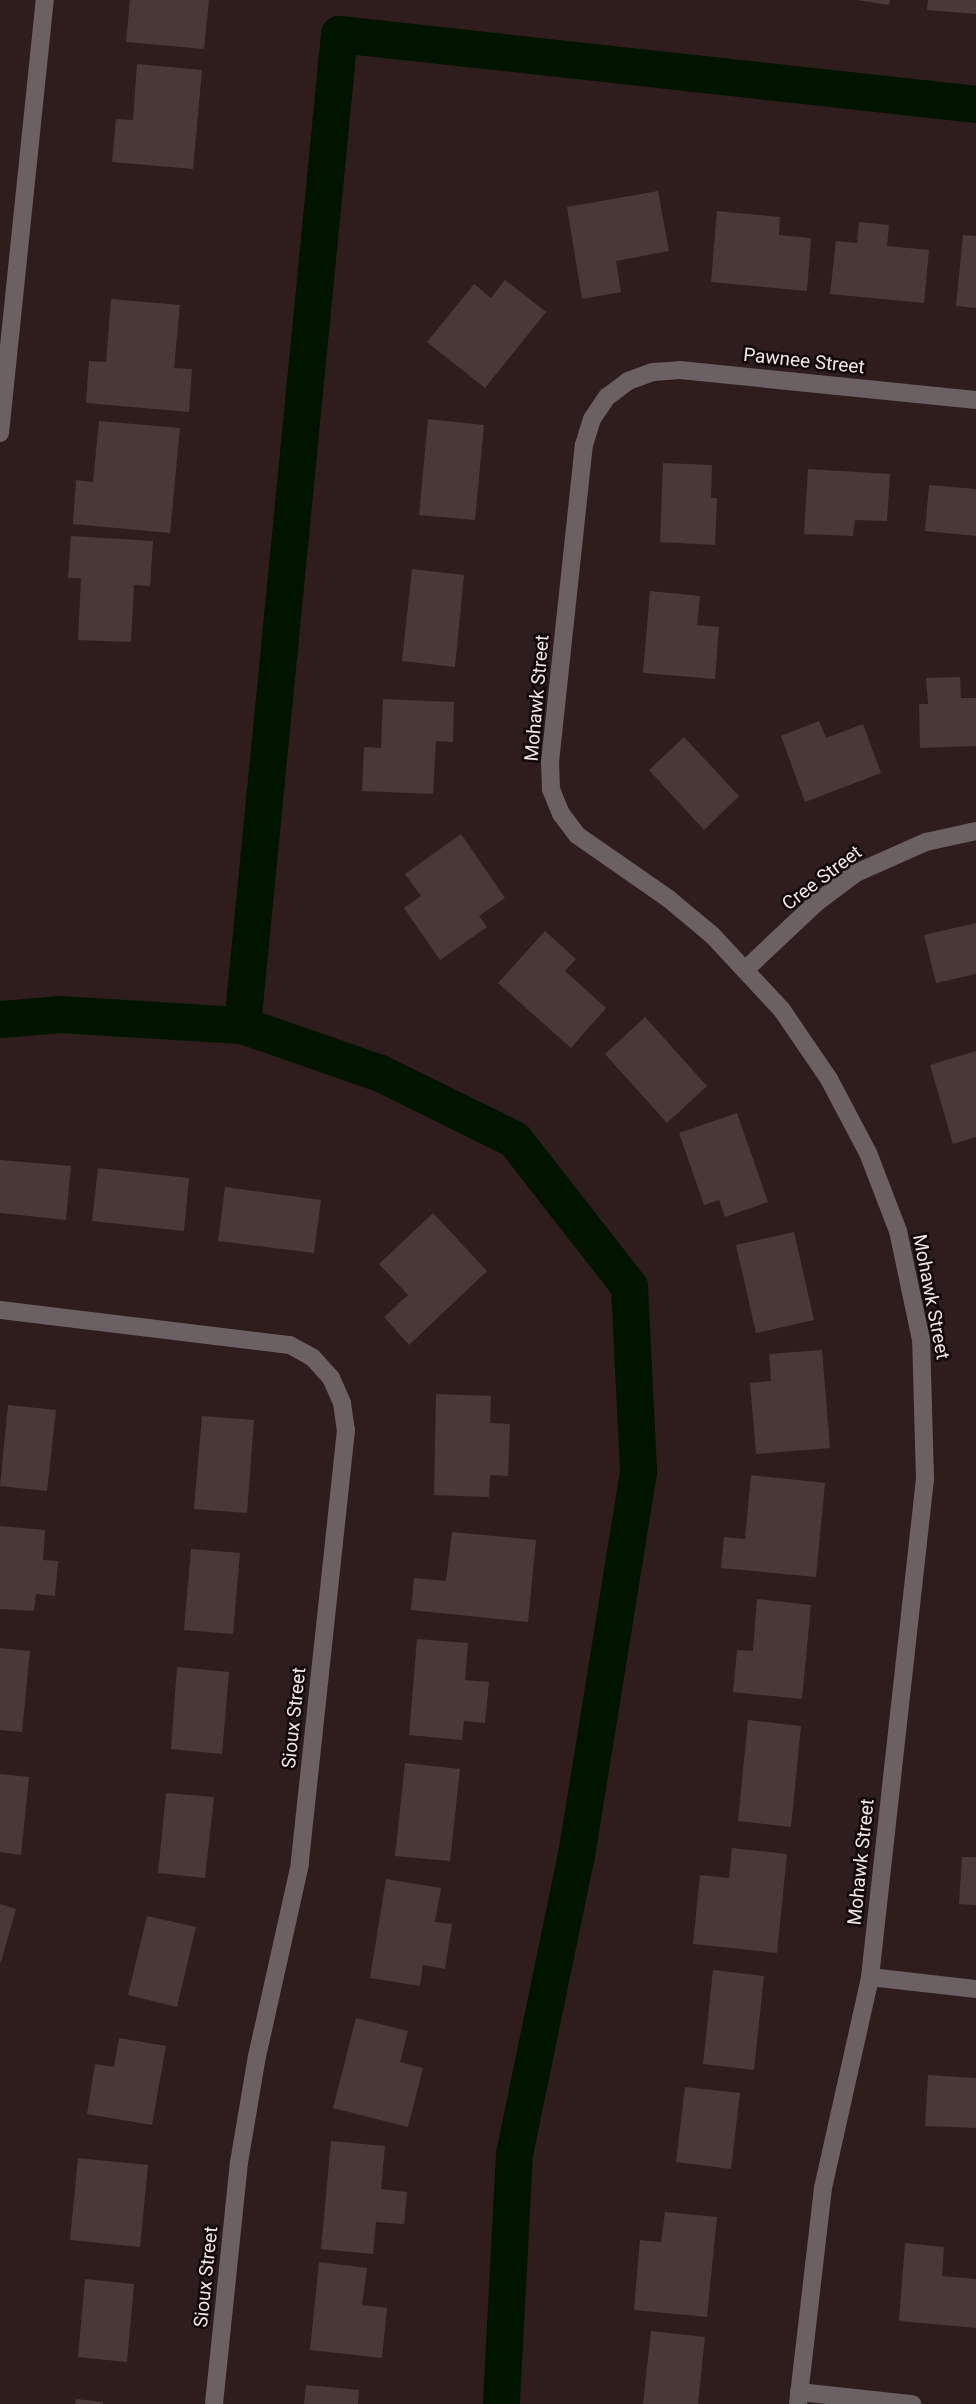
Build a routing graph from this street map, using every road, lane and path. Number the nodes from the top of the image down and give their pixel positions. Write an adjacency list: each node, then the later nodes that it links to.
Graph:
1 (45, 0): 4 (street)
2 (628, 381): 3 (street, Pawnee Street); 6 (street, Mohawk Street)
3 (976, 400)
4 (0, 433)
5 (976, 831): 6 (street, Cree Street)
6 (746, 969): 8 (street, Mohawk Street)
7 (0, 1310): 11 (street, Sioux Street)
8 (870, 1977): 9 (street); 10 (street, Mohawk Street)
9 (976, 1989)
10 (798, 2398): 12 (street)
11 (214, 2404)
12 (912, 2404)

